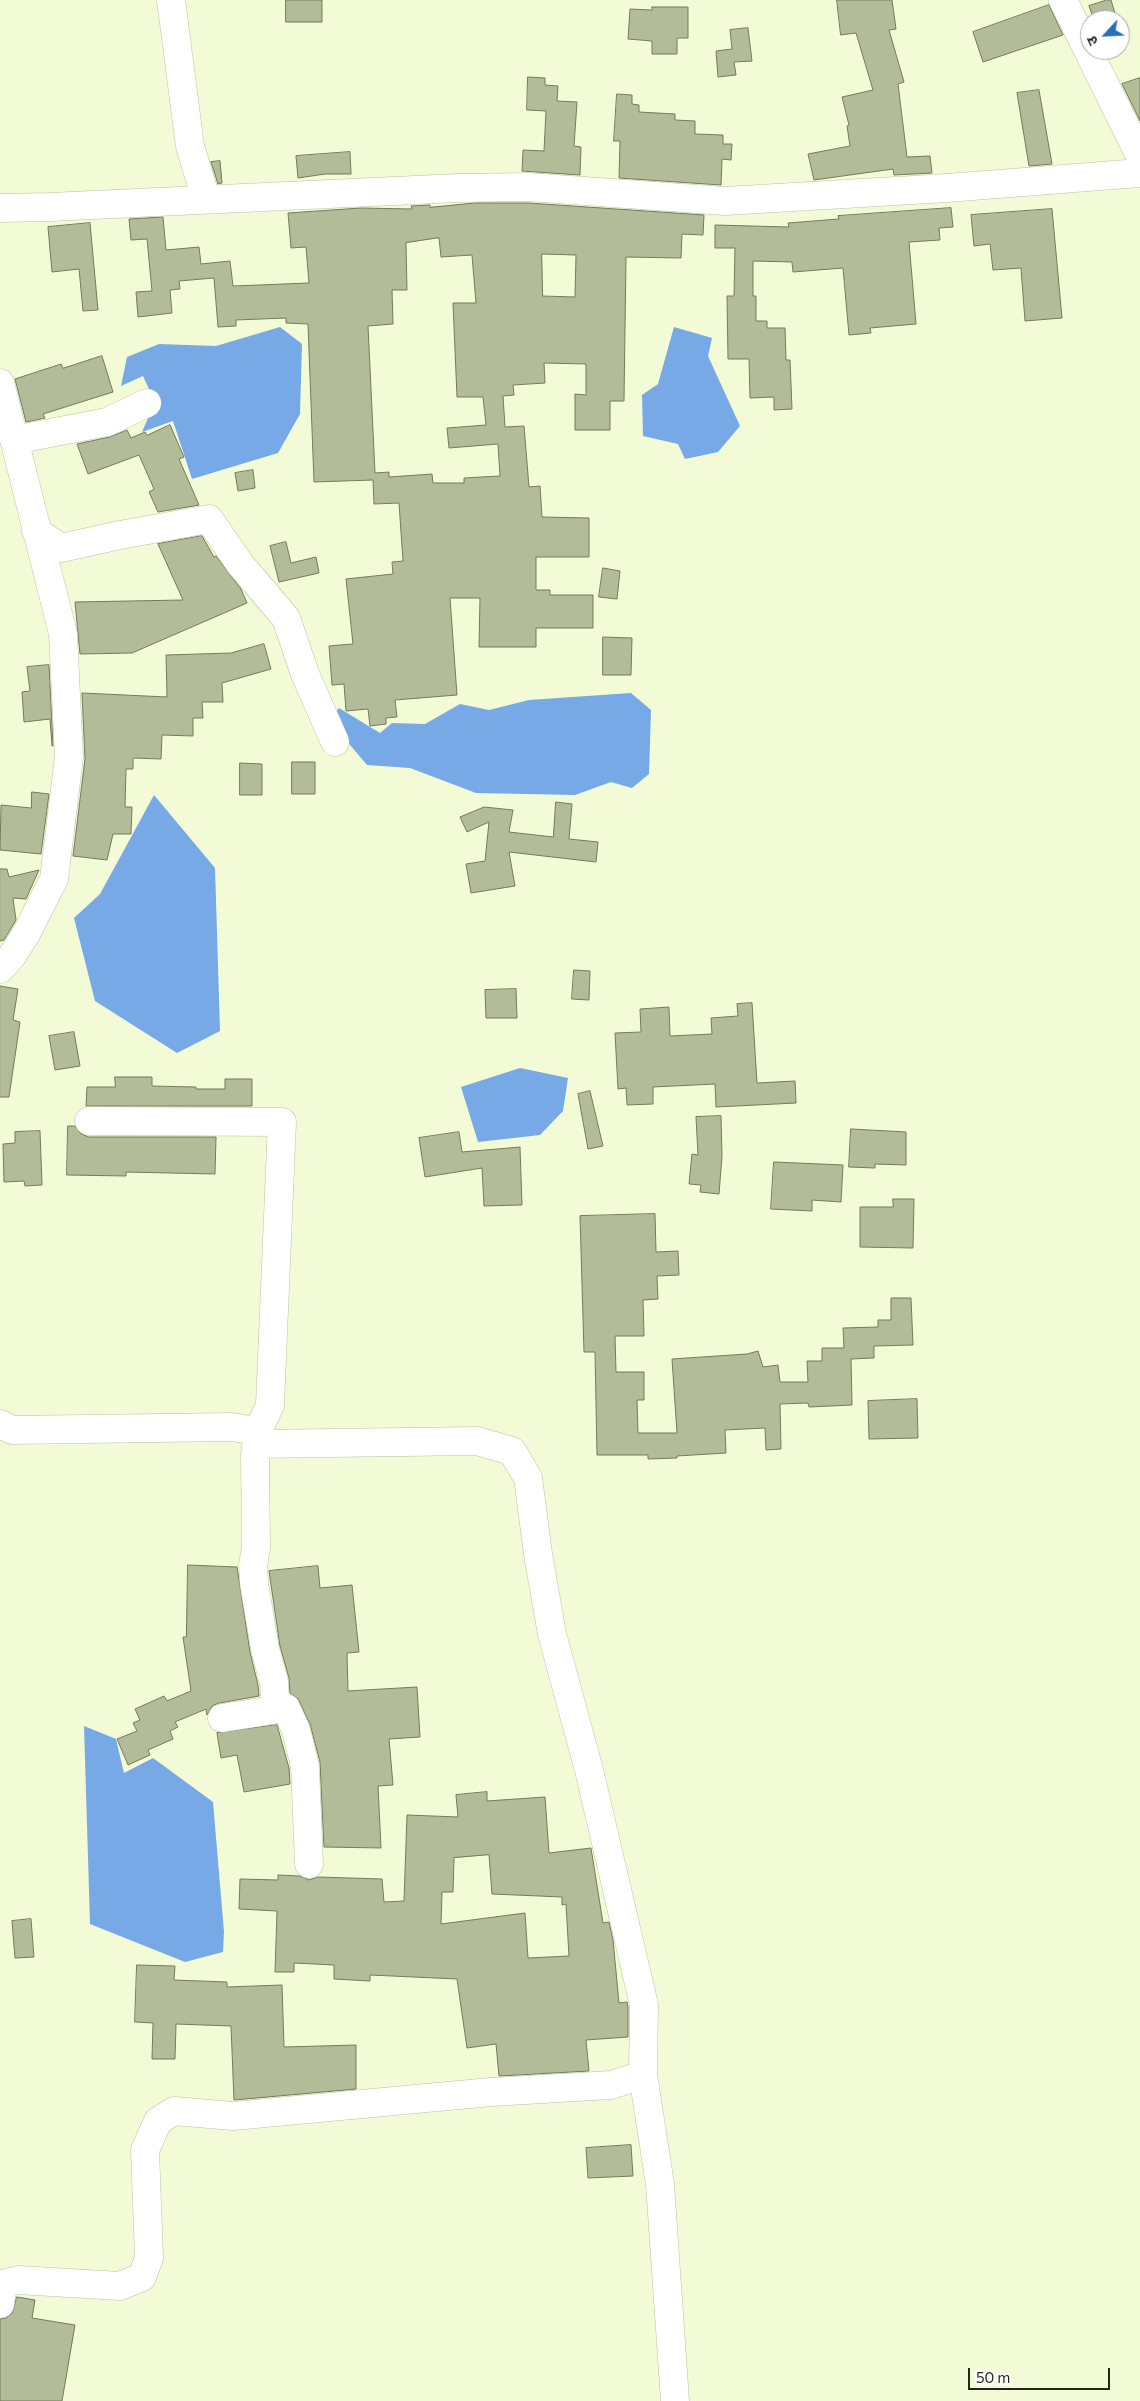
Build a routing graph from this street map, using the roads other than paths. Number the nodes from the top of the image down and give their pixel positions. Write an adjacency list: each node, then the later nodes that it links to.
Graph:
1 (171, 0): 5 (street)
2 (1062, 0): 3 (street)
3 (1140, 156)
4 (1140, 173): 5 (street)
5 (206, 199): 6 (street)
6 (0, 208)
7 (0, 383): 9 (street)
8 (147, 403): 9 (street)
9 (14, 440): 10 (street)
10 (36, 531): 11 (street); 12 (street)
11 (335, 742)
12 (0, 969)
13 (89, 1121): 15 (street)
14 (0, 1424): 15 (street)
15 (258, 1438): 16 (street); 19 (street)
16 (286, 1708): 17 (street); 18 (street)
17 (222, 1718)
18 (309, 1864)
19 (643, 2075): 20 (street); 21 (street)
20 (0, 2304)
21 (674, 2401)

